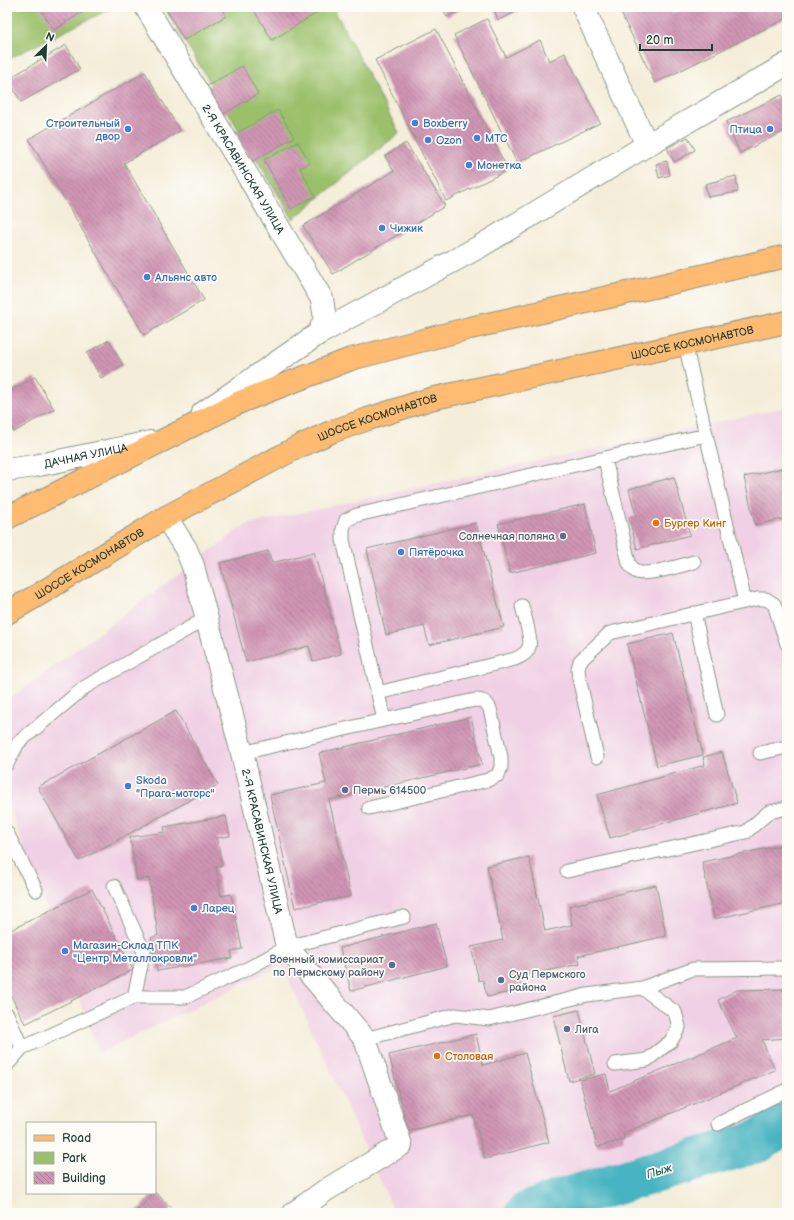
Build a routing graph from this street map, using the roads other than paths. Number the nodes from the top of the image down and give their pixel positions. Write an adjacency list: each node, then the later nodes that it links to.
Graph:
1 (146, 7): 7 (street, 2-Я КРАСАВИНСКАЯ УЛИЦА)
2 (582, 7): 4 (street)
3 (787, 64): 4 (street)
4 (647, 145): 7 (street)
5 (787, 256): 10 (main road)
6 (787, 322): 8 (main road, ШОССЕ КОСМОНАВТОВ)
7 (318, 334): 10 (street)
8 (685, 344): 9 (lane); 14 (main road, ШОССЕ КОСМОНАВТОВ)
9 (706, 435): 11 (lane); 16 (lane)
10 (164, 440): 12 (street, ДАЧНАЯ УЛИЦА); 13 (main road)
11 (605, 459): 15 (lane); 22 (lane)
12 (7, 470)
13 (12, 514)
14 (166, 517): 18 (main road, ШОССЕ КОСМОНАВТОВ); 20 (street, 2-Я КРАСАВИНСКАЯ УЛИЦА)
15 (694, 562)
16 (745, 602): 19 (lane); 21 (lane)
17 (522, 606): 22 (lane)
18 (7, 613)
19 (694, 613): 23 (lane); 28 (lane)
20 (207, 618): 26 (street, 2-Я КРАСАВИНСКАЯ УЛИЦА); 29 (lane)
21 (787, 644)
22 (378, 693): 24 (lane)
23 (717, 715)
24 (384, 720): 26 (lane); 30 (lane)
25 (787, 747): 27 (lane)
26 (242, 753): 37 (street, 2-Я КРАСАВИНСКАЯ УЛИЦА)
27 (760, 753)
28 (597, 757)
29 (7, 764)
30 (369, 808)
31 (787, 808): 33 (lane)
32 (7, 833): 35 (lane)
33 (567, 871)
34 (114, 886): 40 (lane)
35 (36, 890)
36 (404, 917): 37 (lane)
37 (287, 947): 40 (lane); 42 (street, 2-Я КРАСАВИНСКАЯ УЛИЦА)
38 (787, 968): 39 (lane)
39 (642, 988): 42 (lane); 44 (lane)
40 (134, 997): 43 (lane)
41 (7, 1014): 43 (lane)
42 (365, 1039): 48 (street, 2-Я КРАСАВИНСКАЯ УЛИЦА)
43 (22, 1048): 45 (lane)
44 (615, 1064)
45 (7, 1065)
46 (787, 1090): 47 (lane)
47 (718, 1124)
48 (294, 1213)

